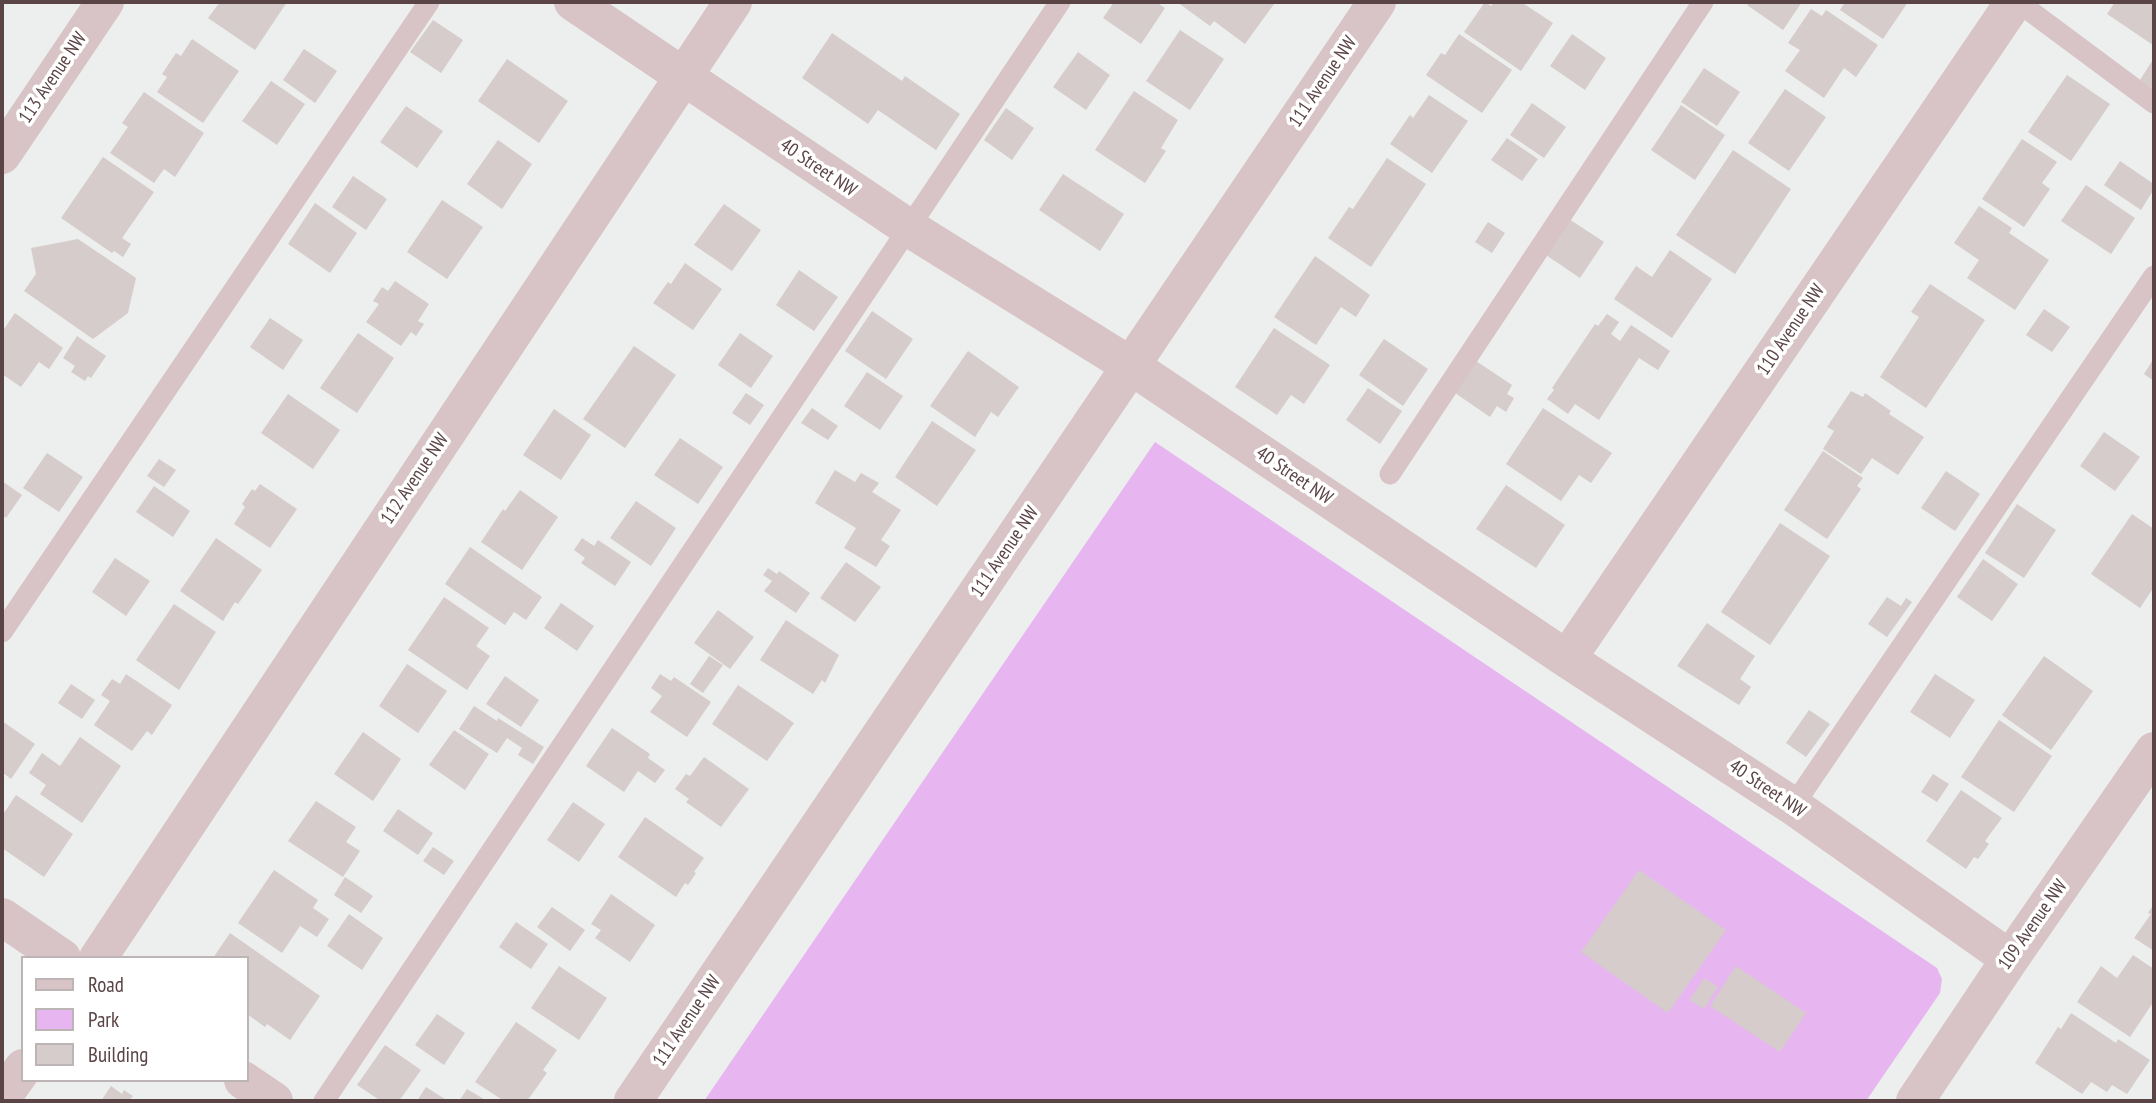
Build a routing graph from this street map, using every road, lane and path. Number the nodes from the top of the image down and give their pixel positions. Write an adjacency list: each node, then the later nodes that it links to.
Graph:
1 (105, 2): 11 (street, 113 Avenue NW)
2 (429, 2): 16 (lane)
3 (573, 2): 9 (street, 40 Street NW)
4 (733, 2): 9 (street, 112 Avenue NW)
5 (1060, 2): 12 (lane)
6 (1377, 2): 14 (street, 111 Avenue NW)
7 (1703, 2): 15 (lane)
8 (2016, 2): 10 (lane); 17 (street, 110 Avenue NW)
9 (683, 76): 12 (street, 40 Street NW); 22 (street, 112 Avenue NW)
10 (2154, 103)
11 (2, 155)
12 (909, 229): 14 (street, 40 Street NW); 28 (lane)
13 (2154, 276): 19 (lane)
14 (1131, 366): 17 (street, 40 Street NW); 29 (street, 111 Avenue NW)
15 (1390, 474)
16 (2, 632)
17 (1567, 659): 19 (street, 40 Street NW)
18 (2154, 751): 23 (street, 109 Avenue NW)
19 (1793, 806): 23 (street, 40 Street NW)
20 (2, 917): 21 (street)
21 (59, 956)
22 (99, 956)
23 (2010, 959): 30 (street, 109 Avenue NW)
24 (21, 1071): 26 (street)
25 (246, 1082): 27 (street)
26 (2, 1098)
27 (274, 1101)
28 (324, 1101)
29 (633, 1101)
30 (1915, 1101)

